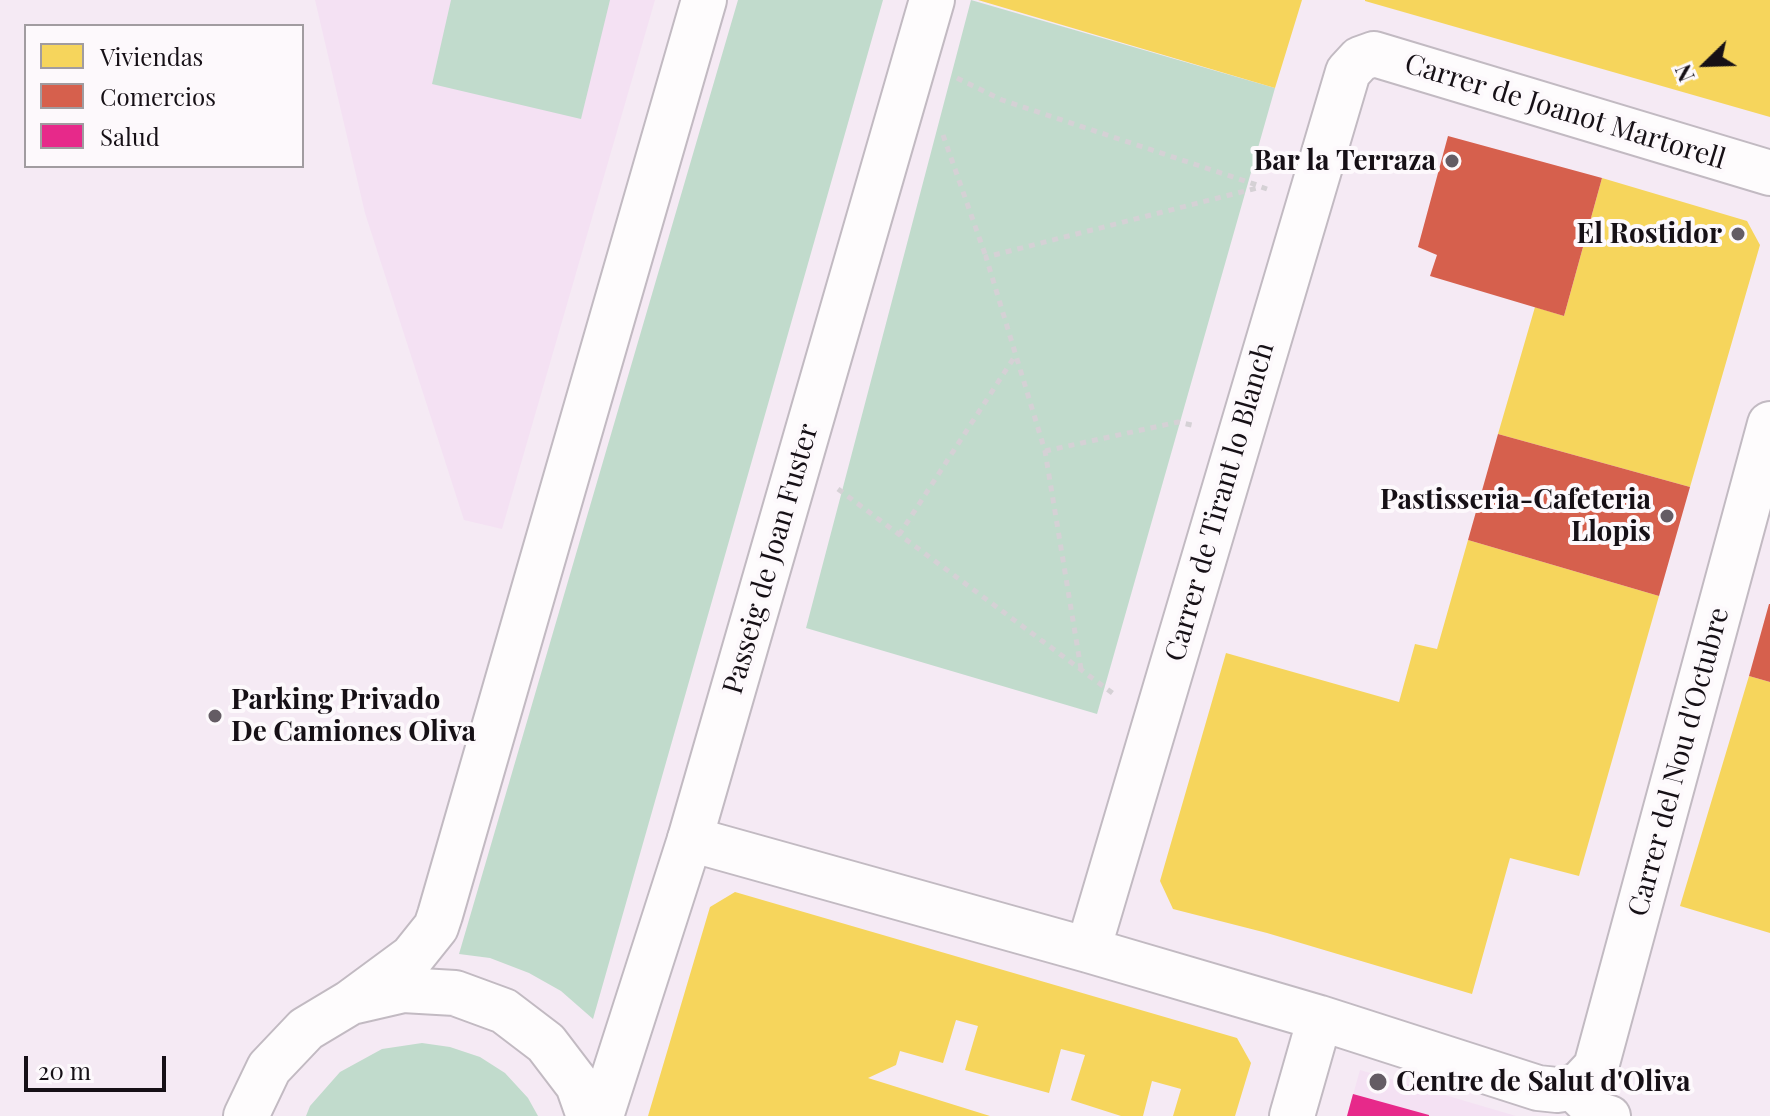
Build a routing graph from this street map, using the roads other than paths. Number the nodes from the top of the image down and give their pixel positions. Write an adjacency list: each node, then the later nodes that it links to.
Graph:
1 (704, 0): 8 (street)
2 (932, 0): 6 (street, Passeig de Joan Fuster)
3 (1360, 59): 4 (street, Carrer de Joanot Martorell); 7 (street, Carrer de Tirant lo Blanch)
4 (1770, 173)
5 (1770, 424): 10 (street, Carrer del Nou d'Octubre)
6 (690, 839): 7 (street); 13 (street, Passeig de Joan Fuster)
7 (1088, 950): 9 (street)
8 (351, 1002): 11 (street); 12 (street)
9 (1320, 1018): 10 (street); 14 (street)
10 (1571, 1088): 15 (street)
11 (246, 1116)
12 (589, 1116)
13 (601, 1116)
14 (1292, 1116)
15 (1610, 1116)

